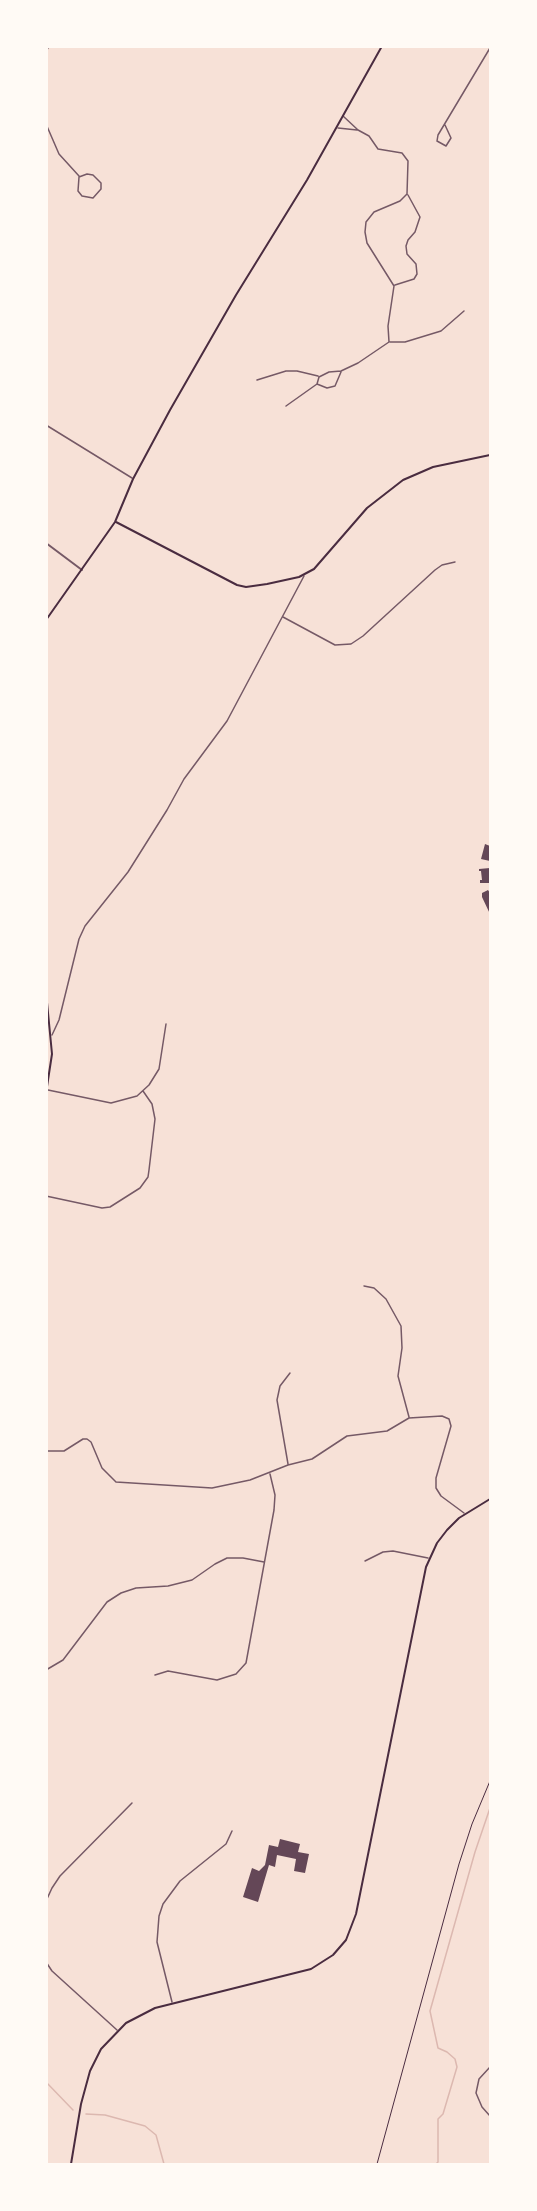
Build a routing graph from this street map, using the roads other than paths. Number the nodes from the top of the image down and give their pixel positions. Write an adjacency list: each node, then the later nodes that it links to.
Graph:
1 (49, 46): 4 (street)
2 (382, 46): 5 (main road)
3 (490, 48): 7 (street)
4 (46, 51)
5 (343, 116): 8 (main road); 9 (street)
6 (46, 124): 10 (street)
7 (445, 125): 7 (street)
8 (336, 127): 9 (street); 22 (main road)
9 (358, 130): 11 (street)
10 (79, 177): 10 (street)
11 (407, 194): 12 (street); 12 (street)
12 (394, 286): 14 (street)
13 (464, 311): 14 (street)
14 (389, 342): 15 (street)
15 (341, 371): 16 (street); 18 (street)
16 (319, 377): 17 (street); 18 (street)
17 (257, 380)
18 (318, 384): 19 (street)
19 (286, 406)
20 (46, 425): 22 (street)
21 (490, 455): 27 (main road)
22 (133, 479): 23 (main road)
23 (115, 522): 26 (main road); 27 (main road)
24 (46, 543): 26 (street)
25 (455, 562): 28 (street)
26 (82, 570): 29 (main road)
27 (304, 575): 28 (street)
28 (282, 617): 32 (street)
29 (46, 620)
30 (46, 992): 32 (main road)
31 (166, 1024): 34 (street)
32 (51, 1036): 33 (main road)
33 (47, 1091): 34 (street)
34 (143, 1091): 35 (street)
35 (46, 1196)
36 (364, 1286): 38 (street)
37 (290, 1373): 40 (street)
38 (409, 1418): 40 (street); 43 (street)
39 (46, 1451): 41 (street)
40 (288, 1465): 41 (street)
41 (269, 1473): 46 (street)
42 (490, 1499): 43 (main road)
43 (465, 1515): 44 (main road)
44 (429, 1558): 45 (street); 53 (main road)
45 (365, 1561)
46 (265, 1562): 47 (street); 48 (street)
47 (46, 1670)
48 (155, 1675)
49 (132, 1803): 51 (street)
50 (232, 1831): 53 (street)
51 (46, 1901)
52 (46, 1962): 54 (street)
53 (172, 2003): 54 (main road)
54 (117, 2030): 57 (main road)
55 (490, 2067): 56 (street)
56 (490, 2116)
57 (71, 2164)

